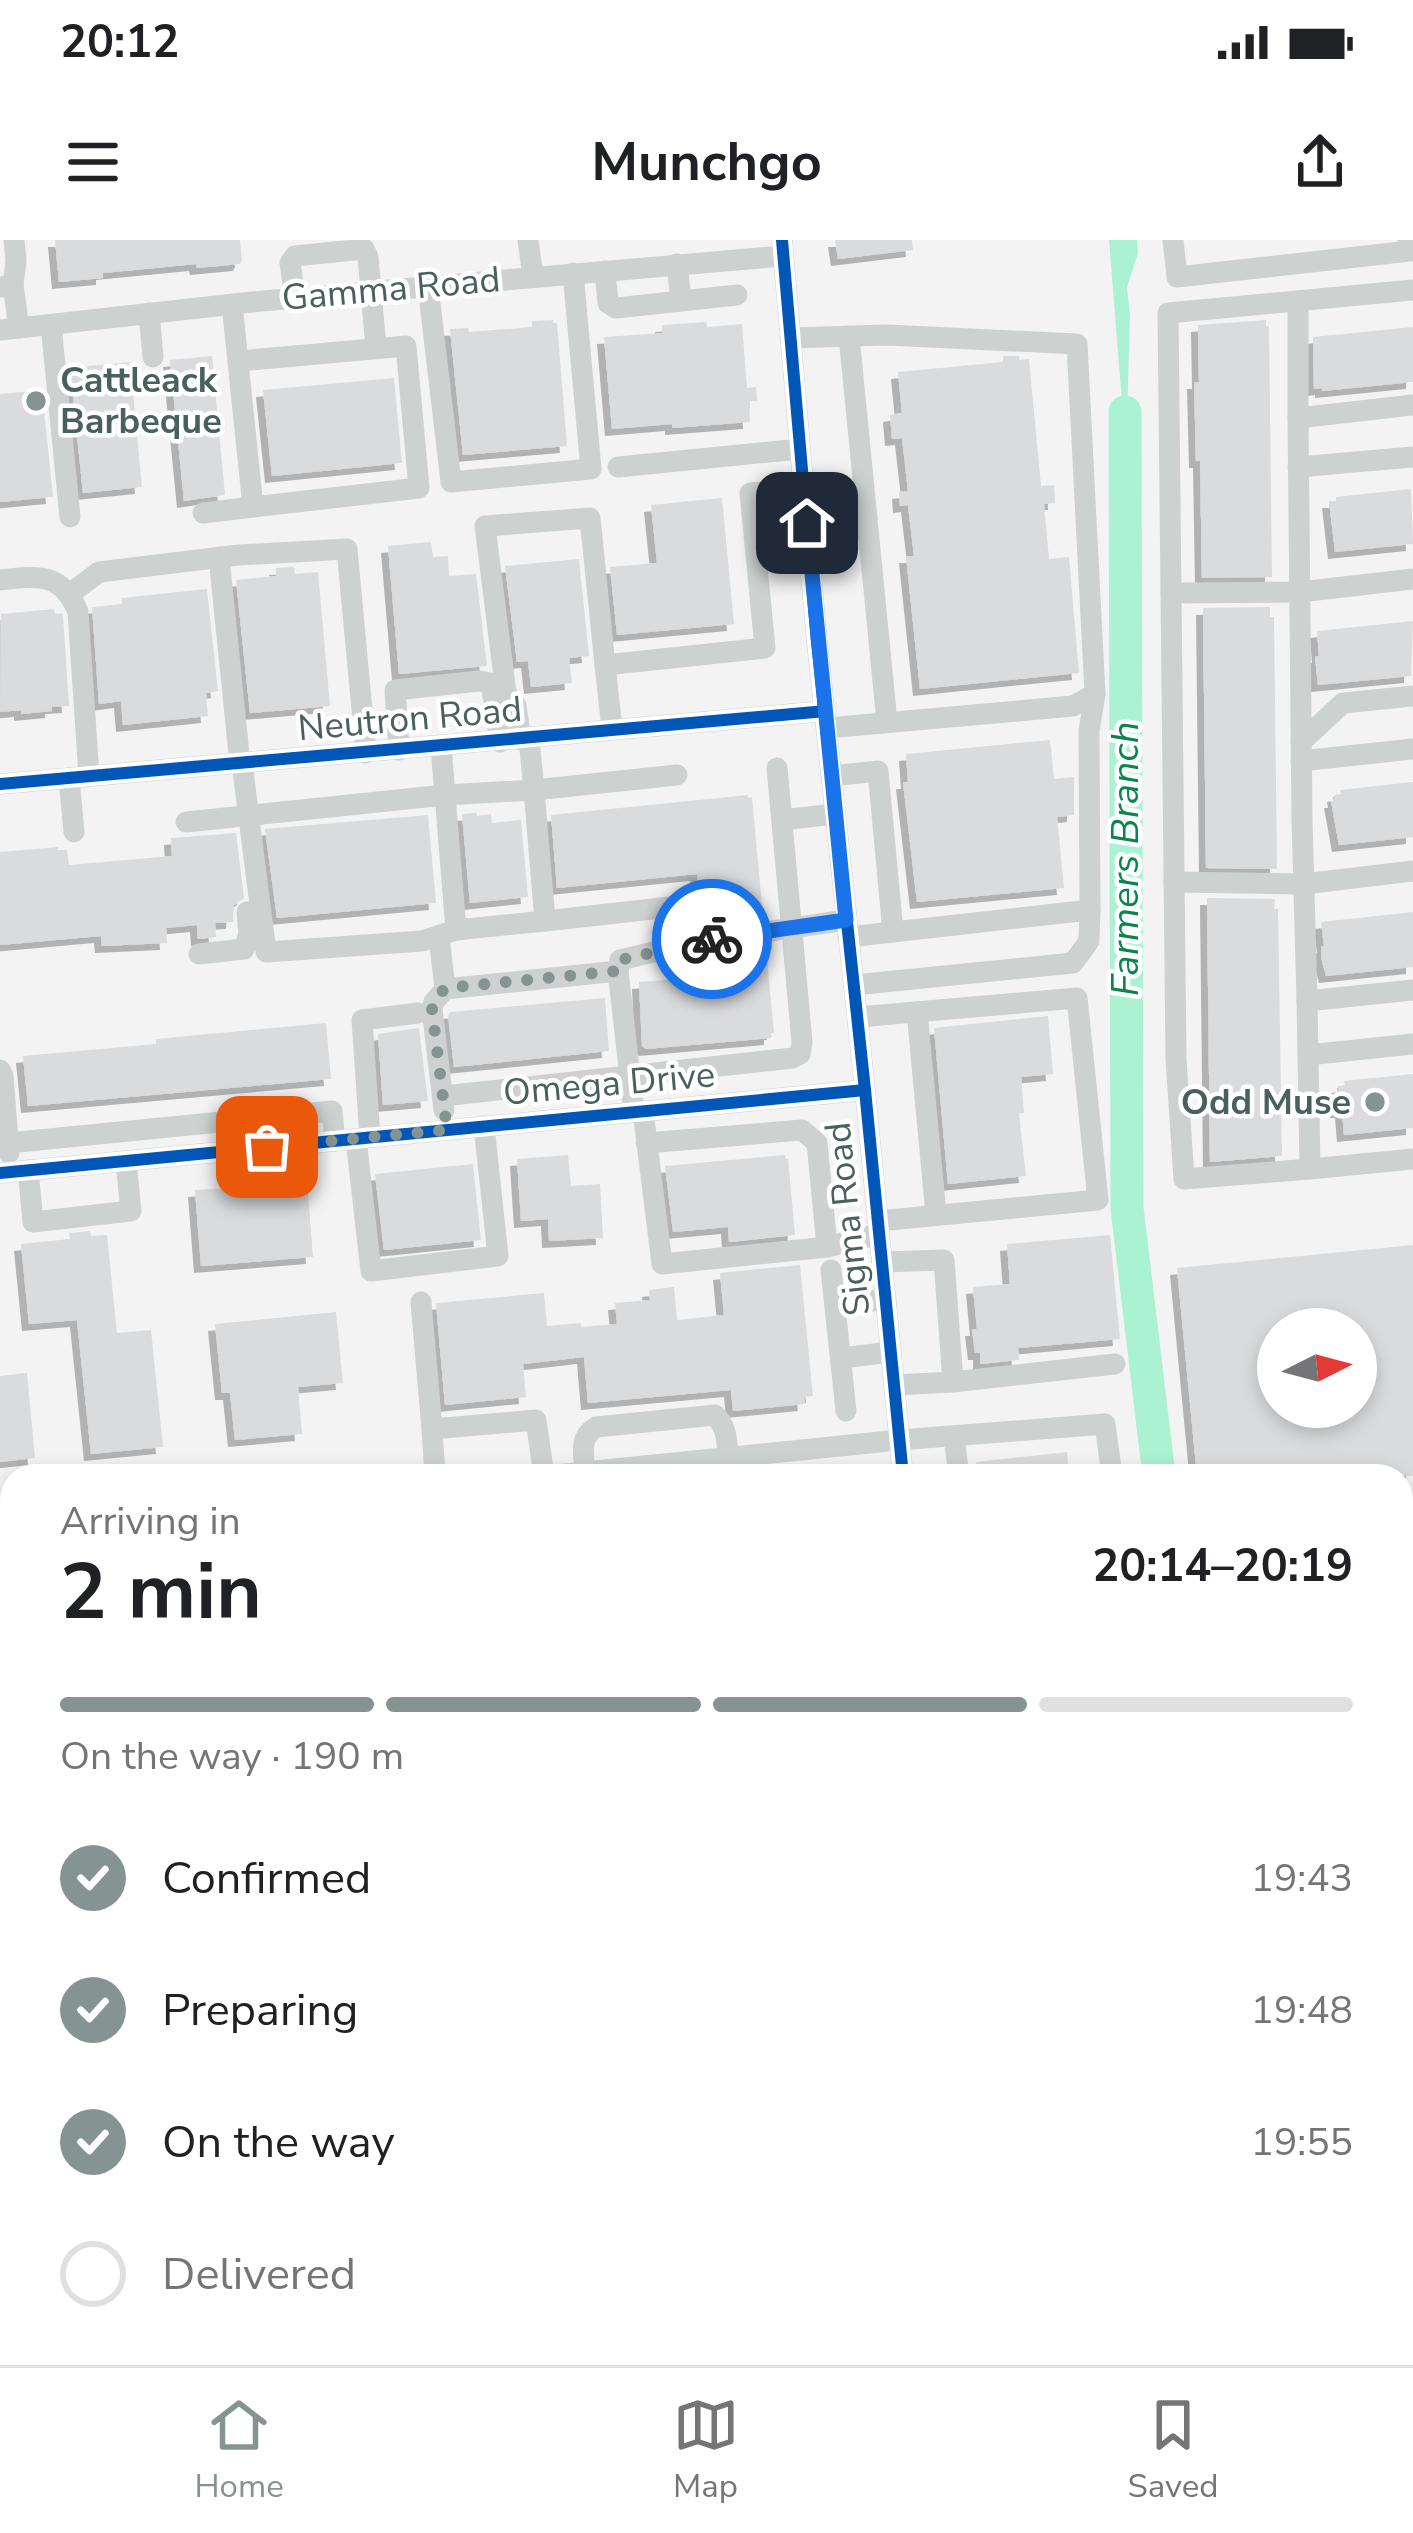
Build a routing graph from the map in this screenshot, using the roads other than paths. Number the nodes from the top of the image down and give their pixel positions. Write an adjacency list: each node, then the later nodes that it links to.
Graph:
1 (14, 240): 10 (street)
2 (528, 240): 9 (street)
3 (1173, 240): 4 (street)
4 (1408, 240)
5 (782, 248): 6 (street, Gamma Road); 23 (street, Sigma Road)
6 (677, 264): 7 (street, Gamma Road); 16 (street)
7 (604, 271): 8 (street, Gamma Road); 16 (street)
8 (573, 273): 9 (street, Gamma Road); 11 (street)
9 (533, 277): 11 (street, Gamma Road)
10 (7, 286): 21 (street)
11 (428, 286): 13 (street, Gamma Road)
12 (1413, 290): 17 (street)
13 (371, 291): 15 (street, Gamma Road); 15 (street); 24 (street)
14 (737, 295): 16 (street)
15 (295, 298): 18 (street, Gamma Road)
16 (681, 301)
17 (1298, 301): 28 (street); 42 (street)
18 (232, 304): 19 (street, Gamma Road); 26 (street)
19 (149, 314): 20 (street, Gamma Road); 25 (street)
20 (51, 325): 21 (street, Gamma Road); 36 (street)
21 (9, 329)
22 (849, 336): 23 (street); 44 (street); 47 (street)
23 (790, 338): 29 (street, Sigma Road)
24 (376, 348): 26 (street); 34 (street)
25 (153, 357)
26 (239, 361): 34 (street)
27 (1413, 405): 28 (street)
28 (1298, 418): 32 (street)
29 (800, 449): 31 (street); 33 (street, Sigma Road)
30 (1413, 457): 32 (street)
31 (618, 467)
32 (1298, 467): 40 (street)
33 (803, 488): 43 (street); 46 (street, Sigma Road)
34 (253, 507): 35 (street)
35 (202, 513)
36 (70, 517)
37 (219, 557): 41 (street); 54 (street); 55 (street)
38 (1413, 579): 40 (street)
39 (0, 580): 41 (street)
40 (1300, 592): 42 (street); 53 (street)
41 (71, 593): 59 (street)
42 (1171, 593): 69 (street)
43 (605, 665): 48 (street); 49 (street)
44 (1095, 694): 47 (street, Neutron Road); 71 (street)
45 (1413, 696): 53 (street)
46 (827, 720): 47 (street, Neutron Road); 48 (street, Neutron Road); 58 (street, Sigma Road)
47 (887, 722)
48 (612, 729): 49 (street, Neutron Road)
49 (517, 740): 50 (street, Neutron Road); 52 (street); 61 (street)
50 (441, 746): 52 (street, Neutron Road); 62 (street)
51 (1413, 748): 53 (street)
52 (399, 750): 54 (street, Neutron Road)
53 (1301, 751): 70 (street)
54 (366, 753): 55 (street, Neutron Road)
55 (241, 763): 59 (street, Neutron Road); 64 (street)
56 (777, 768): 65 (street)
57 (677, 776): 61 (street)
58 (832, 776): 63 (street, Sigma Road); 75 (street)
59 (79, 777): 60 (street, Neutron Road); 67 (street)
60 (0, 784)
61 (534, 790): 62 (street); 72 (street)
62 (445, 795): 64 (street); 76 (street)
63 (835, 814): 65 (street); 74 (street, Sigma Road)
64 (243, 816): 66 (street); 76 (street); 78 (street)
65 (782, 820): 73 (street)
66 (186, 822)
67 (74, 832)
68 (1413, 871): 70 (street)
69 (1174, 882): 70 (street); 104 (street)
70 (1304, 884): 83 (street)
71 (1090, 910): 75 (street); 80 (street)
72 (545, 921): 76 (street); 77 (street)
73 (793, 926): 74 (street); 77 (street); 90 (street)
74 (847, 928): 75 (street); 80 (street, Sigma Road)
75 (893, 932)
76 (447, 933): 81 (street)
77 (691, 943): 79 (street)
78 (199, 954)
79 (618, 971): 81 (street); 90 (street)
80 (854, 985): 86 (street, Sigma Road)
81 (445, 988): 92 (street)
82 (1413, 990): 83 (street)
83 (1307, 1001): 88 (street)
84 (917, 1012): 86 (street); 107 (street); 107 (street)
85 (418, 1013): 96 (street)
86 (858, 1017): 91 (street, Sigma Road)
87 (1413, 1044): 88 (street)
88 (1308, 1055): 104 (street)
89 (0, 1070): 97 (street)
90 (630, 1076): 92 (street); 93 (street)
91 (865, 1090): 93 (street, Omega Drive); 108 (street, Sigma Road)
92 (443, 1096): 95 (street)
93 (638, 1112): 94 (street, Omega Drive); 99 (street)
94 (484, 1126): 95 (street, Omega Drive); 96 (street)
95 (447, 1130): 96 (street, Omega Drive)
96 (354, 1139): 97 (street); 98 (street, Omega Drive)
97 (19, 1142): 105 (street)
98 (310, 1143): 100 (street, Omega Drive); 103 (street)
99 (646, 1143): 109 (street); 109 (street)
100 (179, 1156): 102 (street, Omega Drive); 106 (street)
101 (1413, 1159): 104 (street)
102 (126, 1161): 105 (street, Omega Drive); 105 (street)
103 (313, 1167)
104 (1310, 1169)
105 (18, 1171)
106 (182, 1180)
107 (936, 1214): 108 (street)
108 (879, 1227): 109 (street); 110 (street, Sigma Road)
109 (827, 1247)
110 (882, 1262): 112 (street, Sigma Road); 118 (street)
111 (831, 1270): 114 (street)
112 (886, 1299): 114 (street); 115 (street, Sigma Road)
113 (421, 1302): 121 (street)
114 (835, 1306): 116 (street)
115 (891, 1352): 116 (street); 119 (street, Sigma Road)
116 (841, 1358): 120 (street)
117 (1115, 1364): 118 (street)
118 (953, 1382): 119 (street)
119 (894, 1385): 123 (street, Sigma Road)
120 (846, 1411)
121 (432, 1429): 124 (street); 125 (street)
122 (954, 1437): 123 (street); 130 (street); 131 (street)
123 (899, 1440): 128 (street); 129 (street, Sigma Road)
124 (434, 1464)
125 (543, 1464)
126 (584, 1464): 127 (street)
127 (726, 1464)
128 (745, 1464)
129 (902, 1464)
130 (957, 1464)
131 (1110, 1464)

